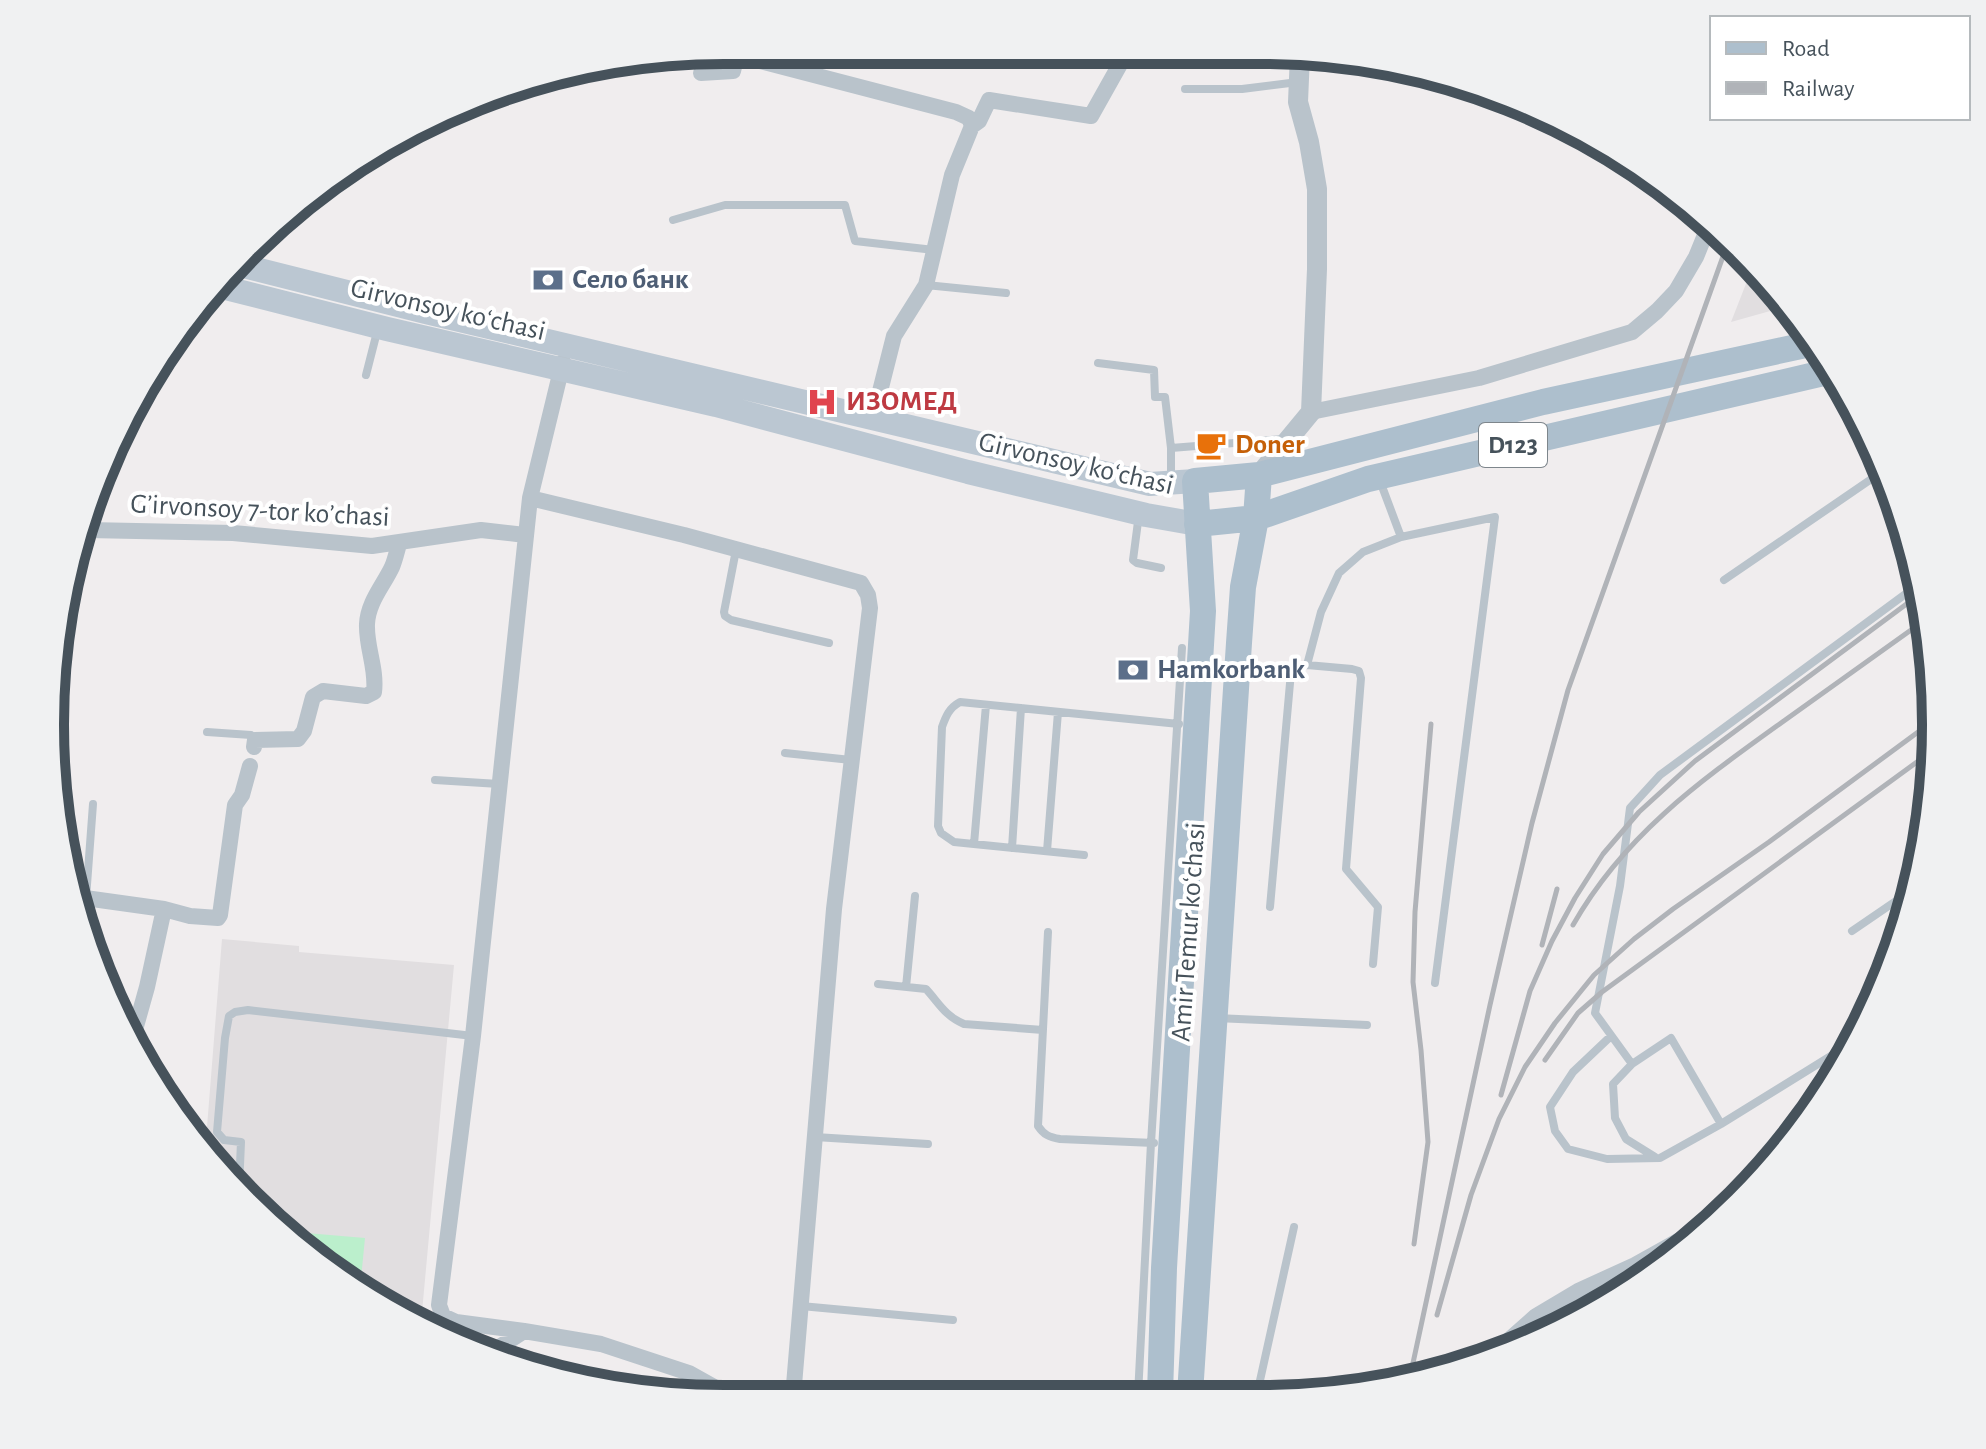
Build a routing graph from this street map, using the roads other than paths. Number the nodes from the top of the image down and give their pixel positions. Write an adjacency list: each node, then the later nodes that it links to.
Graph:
1 (735, 64): 5 (street)
2 (772, 64): 8 (street)
3 (1120, 64): 8 (street)
4 (1299, 65): 6 (street)
5 (701, 73)
6 (1298, 82): 7 (lane); 23 (street)
7 (1185, 89)
8 (972, 126): 11 (street)
9 (673, 220): 11 (lane)
10 (1705, 235): 23 (street)
11 (935, 250): 13 (street)
12 (248, 267): 17 (main road, Girvonsoy koʻchasi)
13 (926, 285): 14 (lane); 24 (street)
14 (1006, 293)
15 (223, 294): 16 (main road, Girvonsoy koʻchasi)
16 (378, 327): 20 (main road, Girvonsoy koʻchasi); 22 (lane)
17 (568, 346): 20 (street); 24 (main road, Girvonsoy koʻchasi)
18 (1802, 346): 27 (main road, Girvonsoy koʻchasi / D123)
19 (1098, 363): 26 (lane)
20 (561, 370): 31 (street); 32 (main road, Girvonsoy koʻchasi)
21 (1821, 374): 28 (main road, Girvonsoy koʻchasi / D123)
22 (366, 375)
23 (1311, 412): 25 (street)
24 (873, 419): 30 (main road, Girvonsoy koʻchasi)
25 (1289, 439): 26 (lane); 27 (street)
26 (1171, 448): 30 (lane)
27 (1259, 475): 30 (main road, Girvonsoy koʻchasi / D123); 33 (main road, Amir Temur koʻchasi)
28 (1378, 476): 33 (main road, Girvonsoy koʻchasi / D123); 37 (lane)
29 (1874, 477): 41 (lane)
30 (1183, 482): 34 (main road, Amir Temur koʻchasi)
31 (530, 498): 36 (street); 39 (street)
32 (1140, 514): 34 (main road, Girvonsoy koʻchasi); 40 (lane)
33 (1256, 518): 34 (main road, Girvonsoy koʻchasi / D123); 74 (main road, Amir Temur koʻchasi)
34 (1197, 524): 49 (main road, Amir Temur koʻchasi)
35 (94, 530): 38 (street, Gʼirvonsoy 7-tor koʼchasi)
36 (525, 535): 38 (street, Gʼirvonsoy 7-tor koʼchasi); 56 (street)
37 (1401, 537): 45 (lane); 71 (lane)
38 (399, 544): 51 (street)
39 (736, 550): 43 (lane); 53 (street)
40 (1161, 568)
41 (1724, 580)
42 (1908, 592): 79 (lane)
43 (829, 643)
44 (1182, 648): 49 (lane)
45 (1307, 665): 66 (lane); 70 (lane)
46 (986, 705): 47 (lane); 58 (lane); 58 (lane)
47 (1021, 708): 48 (lane); 59 (lane)
48 (1058, 712): 49 (lane); 60 (lane)
49 (1186, 725): 84 (main road, Amir Temur koʻchasi)
50 (207, 732): 51 (lane)
51 (255, 744)
52 (785, 753): 53 (lane)
53 (852, 760): 83 (street)
54 (250, 766): 67 (street)
55 (435, 780): 56 (lane)
56 (499, 784): 78 (street)
57 (93, 804): 62 (lane)
58 (974, 844): 59 (lane)
59 (1012, 848): 60 (lane)
60 (1047, 851): 61 (lane)
61 (1084, 855)
62 (84, 882)
63 (915, 896): 73 (lane)
64 (88, 898): 67 (street)
65 (1898, 900): 68 (lane)
66 (1270, 907)
67 (164, 909): 75 (street)
68 (1852, 931)
69 (1048, 932): 77 (lane)
70 (1373, 964)
71 (1435, 983)
72 (878, 984): 73 (lane)
73 (906, 987): 77 (lane)
74 (1216, 1017): 76 (lane); 91 (main road, Amir Temur koʻchasi)
75 (136, 1025)
76 (1367, 1025)
77 (1043, 1030): 84 (lane)
78 (473, 1036): 87 (lane); 94 (street)
79 (1611, 1036): 81 (lane); 86 (lane)
80 (1833, 1056): 82 (lane)
81 (1632, 1064): 82 (lane); 86 (lane)
82 (1721, 1124): 86 (lane)
83 (815, 1137): 85 (lane); 92 (street)
84 (1161, 1143): 90 (main road, Amir Temur koʻchasi); 99 (lane)
85 (928, 1144)
86 (1657, 1158)
87 (240, 1173)
88 (1294, 1227): 102 (lane)
89 (1665, 1248): 95 (street)
90 (1164, 1268): 91 (main road); 100 (main road, Amir Temur koʻchasi)
91 (1200, 1269): 101 (main road, Amir Temur koʻchasi)
92 (801, 1306): 93 (lane); 98 (street)
93 (953, 1320)
94 (524, 1331): 96 (street); 97 (street)
95 (1515, 1334)
96 (501, 1346)
97 (710, 1385)
98 (794, 1385)
99 (1139, 1385)
100 (1160, 1385)
101 (1191, 1385)
102 (1259, 1385)

